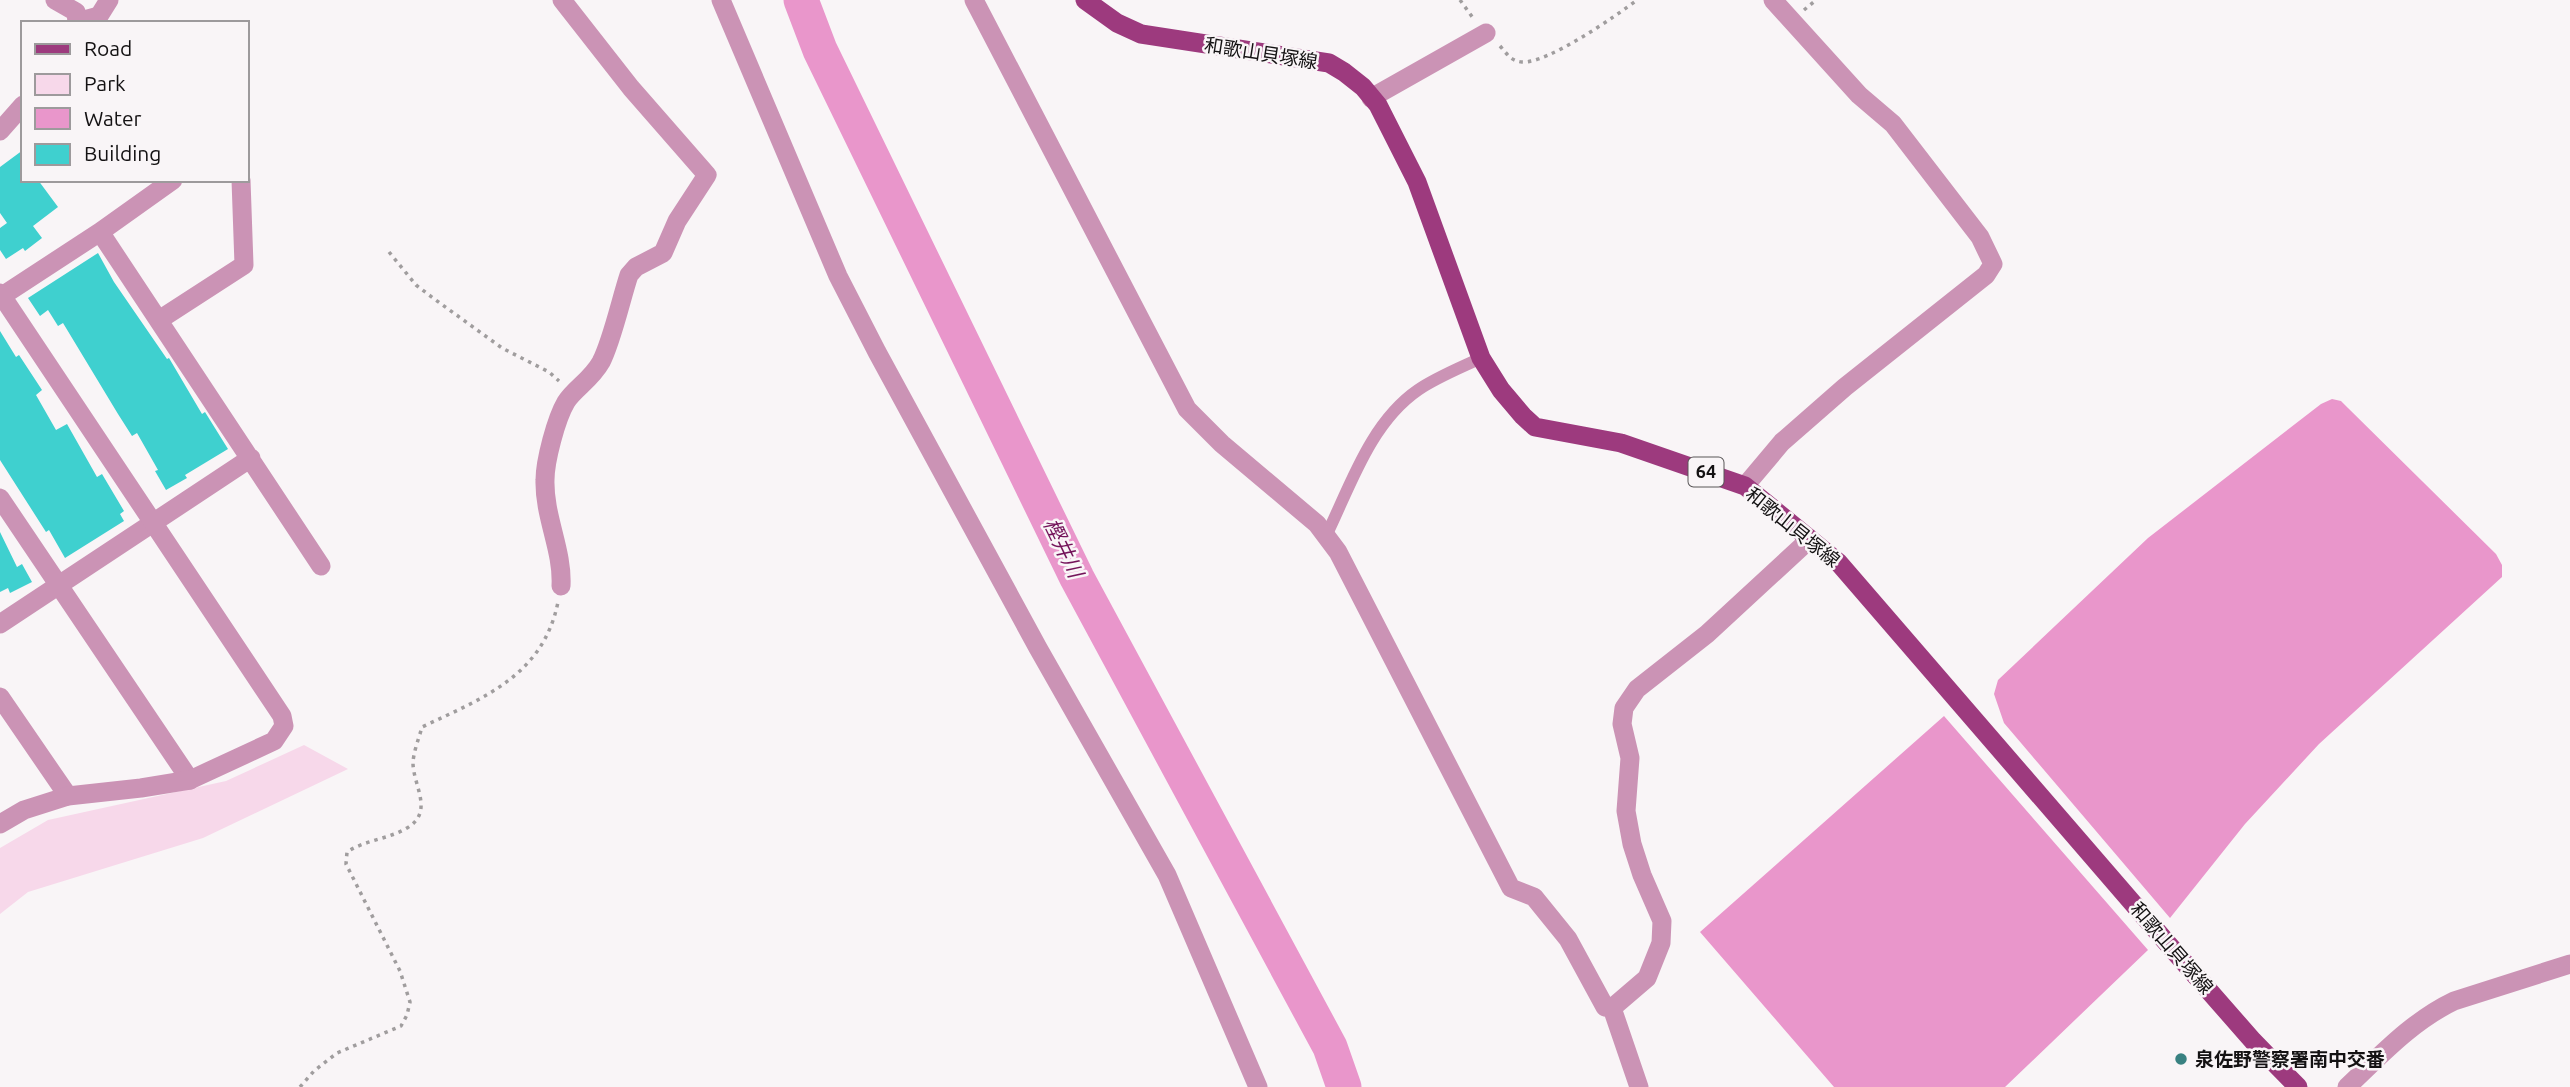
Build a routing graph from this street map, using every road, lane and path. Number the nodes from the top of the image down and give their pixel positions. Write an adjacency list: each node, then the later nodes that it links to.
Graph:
1 (55, 0): 10 (street)
2 (109, 0): 11 (street)
3 (562, 0): 23 (street)
4 (721, 0): 41 (street)
5 (974, 0): 28 (street)
6 (1085, 0): 13 (main road, 和歌山貝塚線 / 64)
7 (1460, 0): 12 (path)
8 (1637, 0): 12 (path)
9 (1773, 0): 25 (street)
10 (77, 21)
11 (81, 21)
12 (1486, 33): 13 (street)
13 (1371, 98): 22 (main road, 和歌山貝塚線 / 64)
14 (21, 107): 15 (street)
15 (0, 131)
16 (170, 182): 18 (street)
17 (241, 182): 21 (street)
18 (100, 232): 20 (street); 21 (street)
19 (389, 253): 23 (path)
20 (1, 295): 27 (street)
21 (159, 320): 24 (street)
22 (1481, 358): 25 (main road, 和歌山貝塚線 / 64); 28 (lane)
23 (574, 394): 32 (street)
24 (251, 458): 27 (street); 30 (street)
25 (1745, 486): 29 (main road, 和歌山貝塚線 / 64)
26 (0, 498): 31 (street)
27 (152, 521): 31 (street); 35 (street)
28 (1326, 536): 39 (street)
29 (1811, 539): 39 (street); 43 (main road, 和歌山貝塚線 / 64)
30 (321, 566)
31 (59, 585): 33 (street); 35 (street)
32 (561, 586): 40 (path)
33 (0, 624)
34 (0, 697): 36 (street)
35 (190, 779): 36 (street)
36 (68, 796): 37 (street)
37 (0, 824)
38 (2570, 964): 44 (street)
39 (1612, 1008): 42 (street)
40 (300, 1087)
41 (1258, 1087)
42 (1639, 1087)
43 (2298, 1087)
44 (2347, 1087)

